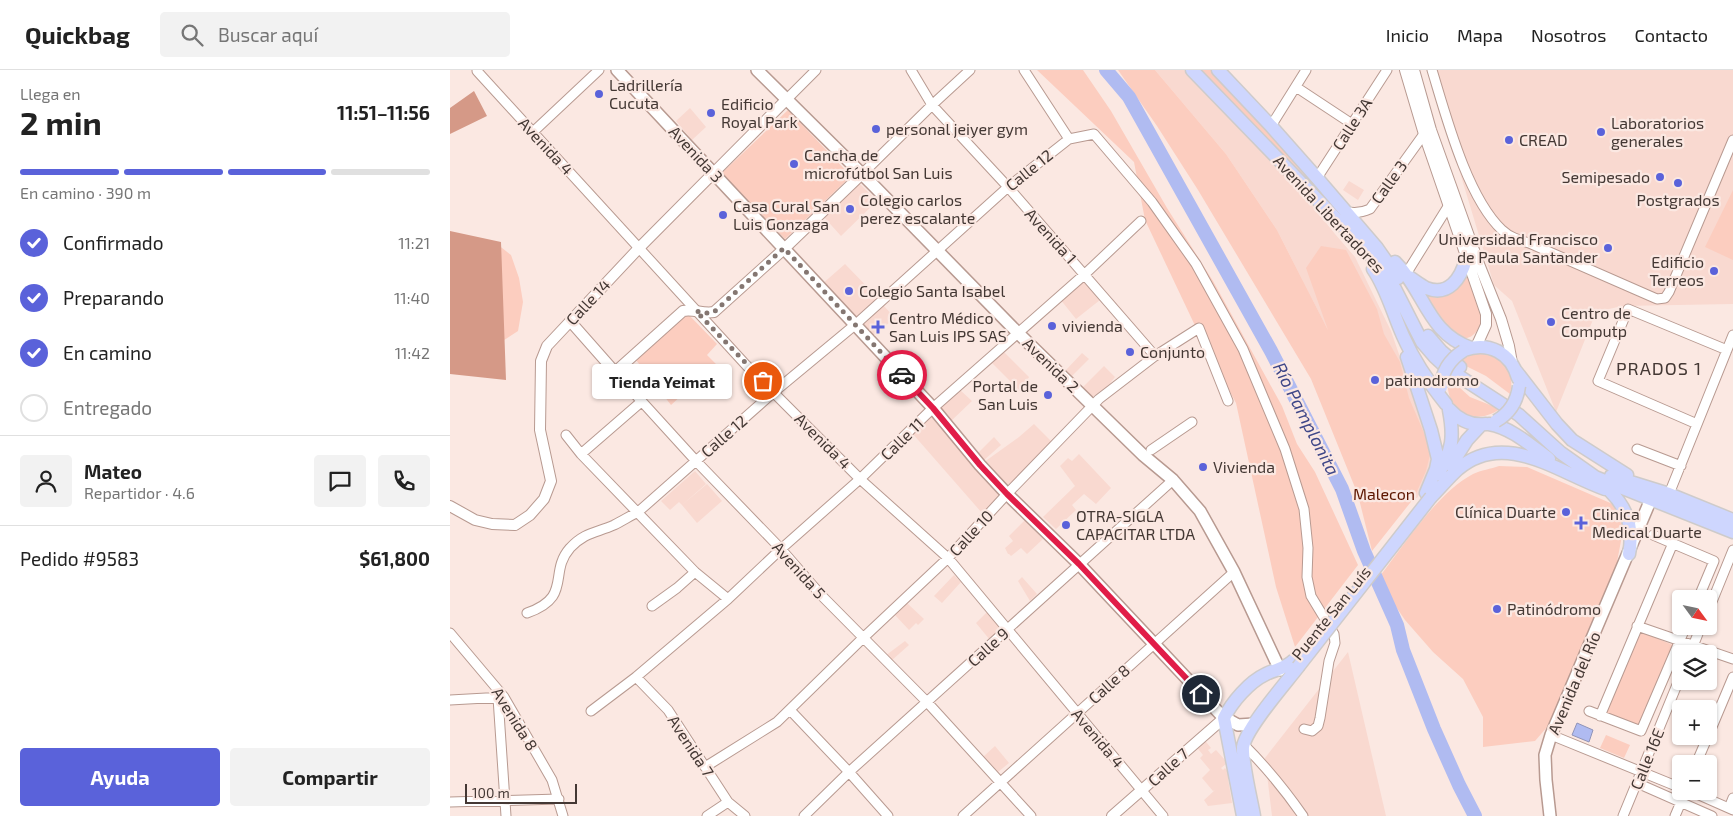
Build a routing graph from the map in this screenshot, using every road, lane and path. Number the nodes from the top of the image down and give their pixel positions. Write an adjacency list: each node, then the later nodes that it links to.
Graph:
1 (599, 70): 21 (street)
2 (617, 70): 25 (main road, Avenida 3)
3 (757, 70): 17 (main road, Avenida 2)
4 (816, 70): 17 (street, Calle 14)
5 (911, 70): 18 (street, Avenida 1)
6 (970, 70): 18 (street)
7 (1024, 70): 23 (street)
8 (1192, 70): 32 (main road, Avenida Libertadores)
9 (1306, 70): 16 (street)
10 (1387, 70): 19 (street, Calle 3A)
11 (1405, 70): 22 (street)
12 (1414, 70): 49 (street)
13 (1432, 70): 24 (street)
14 (476, 71): 21 (street, Avenida 4)
15 (1221, 71): 20 (main road, Avenida Libertadores)
16 (1296, 87): 19 (street); 20 (street)
17 (786, 100): 25 (street, Calle 14); 26 (main road, Avenida 2)
18 (932, 105): 26 (street); 28 (street, Avenida 1)
19 (1352, 124): 27 (street, Calle 3A)
20 (1272, 126): 27 (main road, Avenida Libertadores)
21 (533, 132): 33 (street, Avenida 4)
22 (1424, 134): 29 (street); 30 (street, Calle 3)
23 (1069, 139): 28 (street, Calle 12); 118 (street)
24 (1733, 140)
25 (714, 173): 33 (street, Calle 14); 34 (main road, Avenida 3)
26 (862, 174): 34 (street); 36 (main road, Avenida 2)
27 (1317, 178): 30 (main road, Avenida Libertadores)
28 (1008, 187): 36 (street, Calle 12); 38 (street, Avenida 1)
29 (1449, 205): 37 (street); 39 (street)
30 (1345, 211): 35 (main road, Avenida Libertadores)
31 (1141, 221): 38 (street, Calle 11)
32 (1339, 223): 42 (main road); 70 (main road, Avenida Libertadores)
33 (639, 248): 40 (street, Avenida 4); 41 (street, Calle 14)
34 (784, 248): 40 (street); 43 (main road, Avenida 3)
35 (1377, 248): 39 (main road); 70 (main road, Avenida Libertadores)
36 (937, 251): 43 (street, Calle 12); 44 (main road, Avenida 2)
37 (1466, 259): 39 (main road); 46 (street)
38 (1085, 274): 44 (street, Calle 11); 48 (street, Avenida 1)
39 (1406, 274): 46 (main road)
40 (696, 311): 50 (street); 51 (street, Avenida 4)
41 (570, 321): 50 (street, Avenida 5); 74 (street, Calle 14)
42 (1397, 323): 55 (main road); 73 (main road)
43 (856, 324): 51 (street, Calle 12); 56 (main road, Avenida 3)
44 (1018, 333): 54 (main road, Avenida 2); 56 (street, Calle 11)
45 (1733, 336): 47 (street)
46 (1470, 348): 49 (main road); 55 (main road, bridge)
47 (1727, 350): 59 (street); 59 (street)
48 (1155, 356): 52 (street, Calle 10); 54 (street, Calle 10)
49 (1514, 367): 58 (main road, bridge); 70 (main road)
50 (615, 372): 53 (street, Avenida 5)
51 (774, 392): 64 (street, Calle 12); 67 (street, Avenida 4)
52 (1228, 401)
53 (641, 402): 63 (street); 64 (street, Avenida 5)
54 (1094, 405): 68 (main road, Avenida 2); 71 (street, Calle 10)
55 (1448, 407): 58 (main road); 73 (main road)
56 (933, 408): 67 (street, Calle 11); 71 (main road, Avenida 3)
57 (1192, 422): 62 (street)
58 (1488, 423): 66 (main road); 73 (main road)
59 (1697, 424): 65 (street)
60 (566, 436): 63 (street)
61 (1637, 448): 65 (street)
62 (1151, 450)
63 (581, 454): 75 (street)
64 (696, 460): 75 (street, Calle 12); 80 (street, Avenida 5)
65 (1681, 466): 72 (street)
66 (1568, 472): 69 (main road); 73 (main road)
67 (860, 479): 80 (street, Calle 11); 83 (street, Avenida 4)
68 (1173, 480): 84 (street, Calle 9); 86 (main road, Avenida 2)
69 (1610, 491): 70 (main road); 82 (main road)
70 (1644, 493): 72 (main road, Avenida Libertadores); 77 (main road, Avenida Libertadores); 82 (main road, Avenida del Río)
71 (1007, 494): 83 (street, Calle 10); 84 (main road, Avenida 3)
72 (1670, 494): 76 (main road, Avenida Libertadores)
73 (1428, 495): 102 (main road, Puente San Luís, bridge)
74 (450, 506)
75 (638, 512): 85 (street); 91 (street, Calle 12)
76 (1733, 520)
77 (1733, 532)
78 (1653, 535): 79 (street)
79 (1673, 543): 87 (street); 92 (street)
80 (781, 549): 89 (street, Calle 11); 96 (street, Avenida 5)
81 (1733, 550): 88 (street)
82 (1629, 554): 119 (main road, Avenida del Río)
83 (948, 558): 93 (street, Avenida 4); 96 (street, Calle 10)
84 (1079, 564): 93 (street, Calle 9); 98 (main road, Avenida 3)
85 (695, 572): 89 (street); 90 (street)
86 (1234, 572): 98 (street, Calle 8); 103 (main road, Avenida 2)
87 (1702, 590)
88 (1717, 590)
89 (728, 599): 104 (street, Calle 11)
90 (652, 606)
91 (527, 612)
92 (1637, 626): 97 (street); 115 (street)
93 (1008, 629): 109 (street, Calle 9); 113 (street, Avenida 4)
94 (450, 633): 107 (street, Avenida 8)
95 (1682, 635): 97 (street)
96 (863, 638): 109 (street, Avenida 5); 110 (street, Calle 10)
97 (1680, 640): 99 (street); 115 (street)
98 (1154, 643): 113 (street, Calle 8); 116 (main road, Avenida 3)
99 (1687, 645)
100 (1717, 655): 101 (street)
101 (1733, 659)
102 (1296, 663): 103 (main road, Puente San Luís); 117 (main road, Puente San Luís)
103 (1280, 670): 116 (main road, Puente San Luís)
104 (636, 677): 111 (street, Calle 11); 121 (street, Avenida 7)
105 (1733, 678): 114 (street)
106 (1675, 690): 123 (street, Calle 16E)
107 (501, 697): 108 (street); 129 (street, Avenida 8); 130 (street)
108 (450, 700)
109 (927, 702): 122 (street, Calle 9); 124 (street, Avenida 5)
110 (790, 710): 121 (street, Calle 10); 122 (street)
111 (592, 711)
112 (1589, 711): 115 (street)
113 (1077, 713): 124 (street, Calle 8); 127 (street, Avenida 4)
114 (1717, 714)
115 (1600, 716)
116 (1224, 718): 117 (main road); 127 (street, Calle 7); 146 (main road)
117 (1254, 724): 120 (main road, Puente San Luís)
118 (1304, 730)
119 (1552, 735): 123 (street); 149 (main road, Avenida del Río)
120 (1244, 745): 147 (main road); 148 (street)
121 (705, 767): 133 (street, Avenida 7)
122 (849, 772): 140 (street, Calle 9); 141 (street)
123 (1642, 772): 125 (street, Calle 16E); 126 (street)
124 (1001, 782): 142 (street, Calle 8); 143 (street, Avenida 5)
125 (1637, 783): 134 (street); 150 (street, Calle 16E)
126 (1672, 784)
127 (1142, 790): 144 (street, Calle 7); 145 (street, Avenida 4)
128 (1733, 798): 135 (street)
129 (559, 799): 130 (street); 137 (street, Avenida 8)
130 (506, 800): 132 (street); 136 (street)
131 (1710, 800): 135 (street)
132 (450, 802)
133 (728, 802): 138 (street); 139 (street, Avenida 7)
134 (1681, 802): 151 (street); 152 (street)
135 (1731, 809)
136 (506, 816)
137 (563, 816)
138 (707, 816)
139 (745, 816)
140 (804, 816)
141 (888, 816)
142 (963, 816)
143 (1031, 816)
144 (1112, 816)
145 (1163, 816)
146 (1243, 816)
147 (1254, 816)
148 (1303, 816)
149 (1550, 816)
150 (1623, 816)
151 (1675, 816)
152 (1712, 816)

